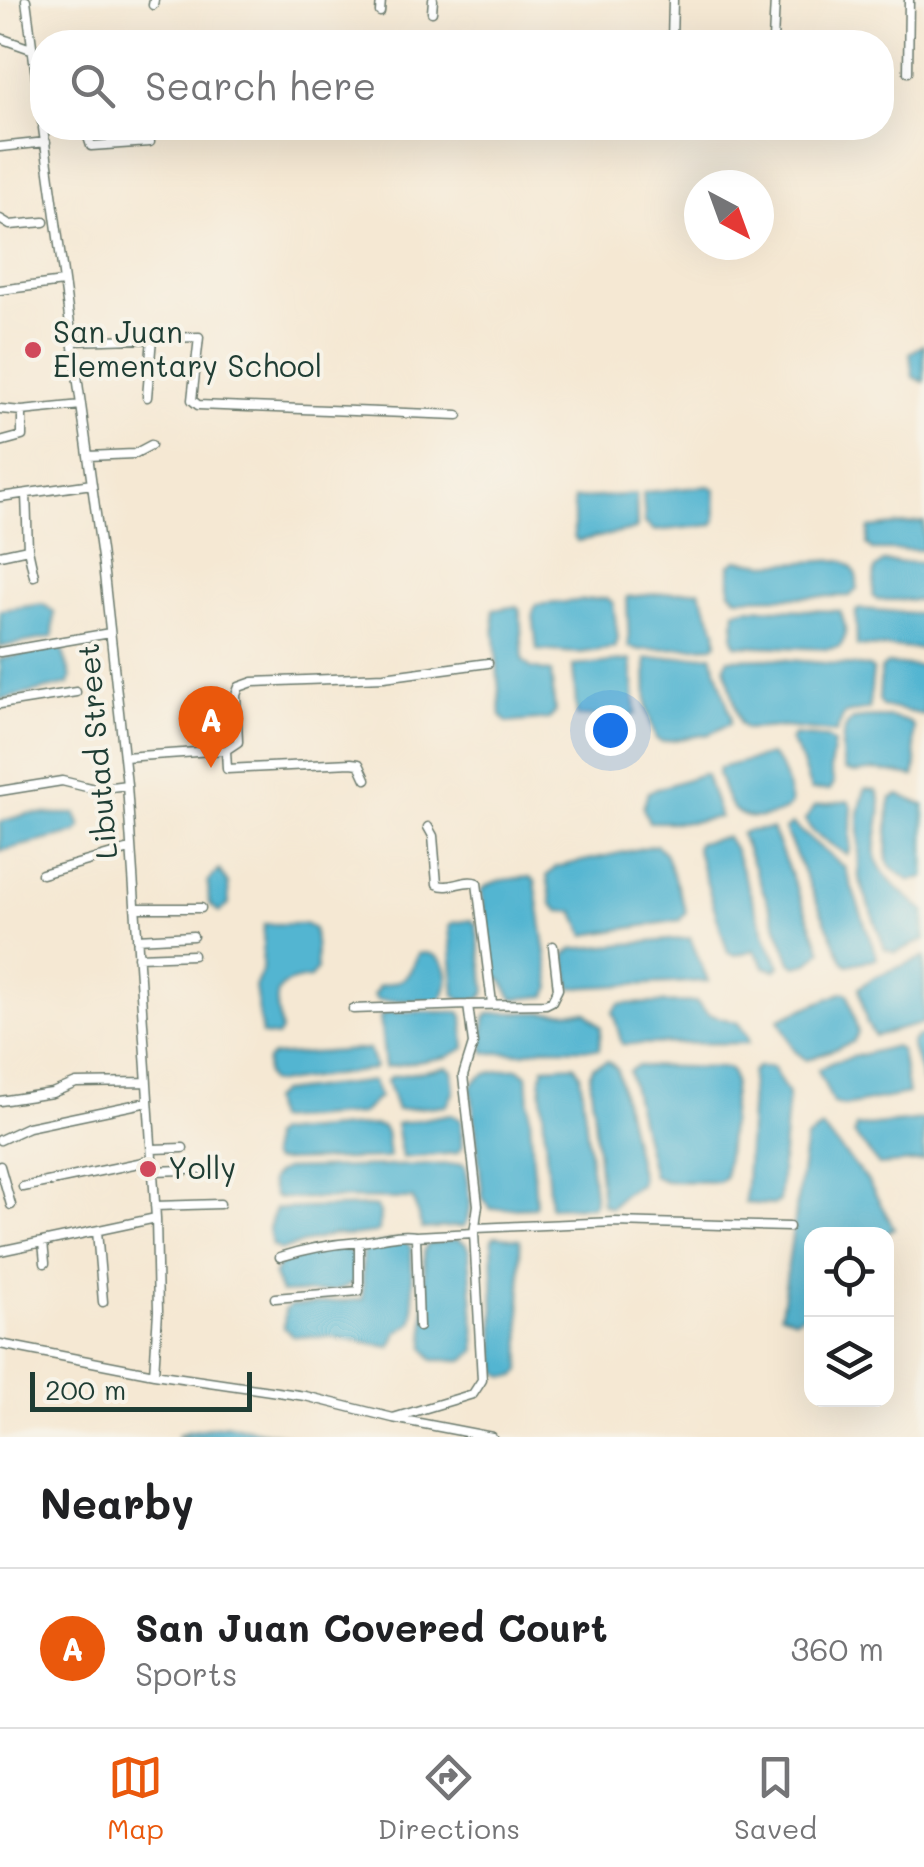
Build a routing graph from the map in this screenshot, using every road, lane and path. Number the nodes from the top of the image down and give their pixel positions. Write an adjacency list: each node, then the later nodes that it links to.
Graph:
1 (26, 0): 11 (street, Libutad Street)
2 (381, 0): 7 (street)
3 (432, 0): 8 (street)
4 (673, 0): 9 (street)
5 (775, 0): 10 (street)
6 (909, 0): 14 (street)
7 (380, 12)
8 (432, 12)
9 (672, 30)
10 (774, 30)
11 (30, 32)
12 (0, 38): 13 (street)
13 (30, 47)
14 (908, 72)
15 (89, 140): 17 (street)
16 (46, 142): 18 (street); 21 (street, Libutad Street)
17 (150, 142)
18 (0, 147)
19 (0, 219): 20 (street)
20 (44, 222)
21 (63, 282): 22 (street); 24 (street, Libutad Street)
22 (0, 290)
23 (152, 338): 24 (street); 25 (street); 29 (street)
24 (73, 341): 26 (street, Libutad Street)
25 (147, 398)
26 (81, 406): 28 (street); 32 (street, Libutad Street)
27 (0, 409): 28 (street)
28 (22, 411): 30 (street)
29 (458, 415)
30 (0, 442)
31 (151, 446): 32 (street)
32 (88, 456): 33 (street, Libutad Street)
33 (92, 484): 34 (street); 39 (street, Libutad Street)
34 (26, 494): 35 (street); 36 (street)
35 (0, 498)
36 (28, 549): 37 (street); 38 (street)
37 (0, 555)
38 (34, 576)
39 (110, 633): 40 (street); 45 (street, Libutad Street)
40 (0, 652)
41 (488, 663): 44 (street)
42 (76, 692): 43 (street)
43 (0, 704)
44 (226, 750): 45 (street); 46 (street)
45 (124, 757): 47 (street, Libutad Street)
46 (366, 779)
47 (127, 785): 48 (street); 50 (street, Libutad Street)
48 (0, 791)
49 (428, 827): 59 (street)
50 (130, 850): 51 (street); 52 (street, Libutad Street)
51 (42, 874)
52 (135, 908): 53 (street); 55 (street, Libutad Street)
53 (201, 908)
54 (193, 936): 55 (street)
55 (137, 939): 58 (street, Libutad Street)
56 (553, 946): 59 (street)
57 (194, 955): 58 (street)
58 (138, 956): 62 (street, Libutad Street)
59 (492, 1003): 60 (street)
60 (468, 1005): 61 (street); 78 (street)
61 (353, 1010)
62 (146, 1082): 63 (street); 64 (street, Libutad Street)
63 (0, 1100)
64 (148, 1102): 65 (street); 67 (street, Libutad Street)
65 (0, 1140)
66 (183, 1148): 67 (street)
67 (152, 1149): 68 (street, Libutad Street)
68 (152, 1160): 71 (street, Libutad Street); 72 (street)
69 (0, 1166): 74 (street)
70 (216, 1170): 71 (street)
71 (153, 1171): 75 (street, Libutad Street)
72 (23, 1187)
73 (220, 1204): 75 (street)
74 (11, 1205)
75 (155, 1206): 76 (street, Libutad Street)
76 (156, 1218): 79 (street); 90 (street, Libutad Street)
77 (790, 1227): 78 (street)
78 (475, 1230): 80 (street); 91 (street)
79 (98, 1232): 81 (street); 87 (street)
80 (416, 1236): 82 (street); 88 (street)
81 (43, 1242): 83 (street); 85 (street)
82 (358, 1242): 84 (street); 86 (street)
83 (0, 1251)
84 (280, 1258)
85 (45, 1263)
86 (275, 1298)
87 (103, 1302)
88 (419, 1327)
89 (0, 1344): 90 (street)
90 (154, 1374): 91 (street)
91 (393, 1418): 92 (street)
92 (492, 1437)

